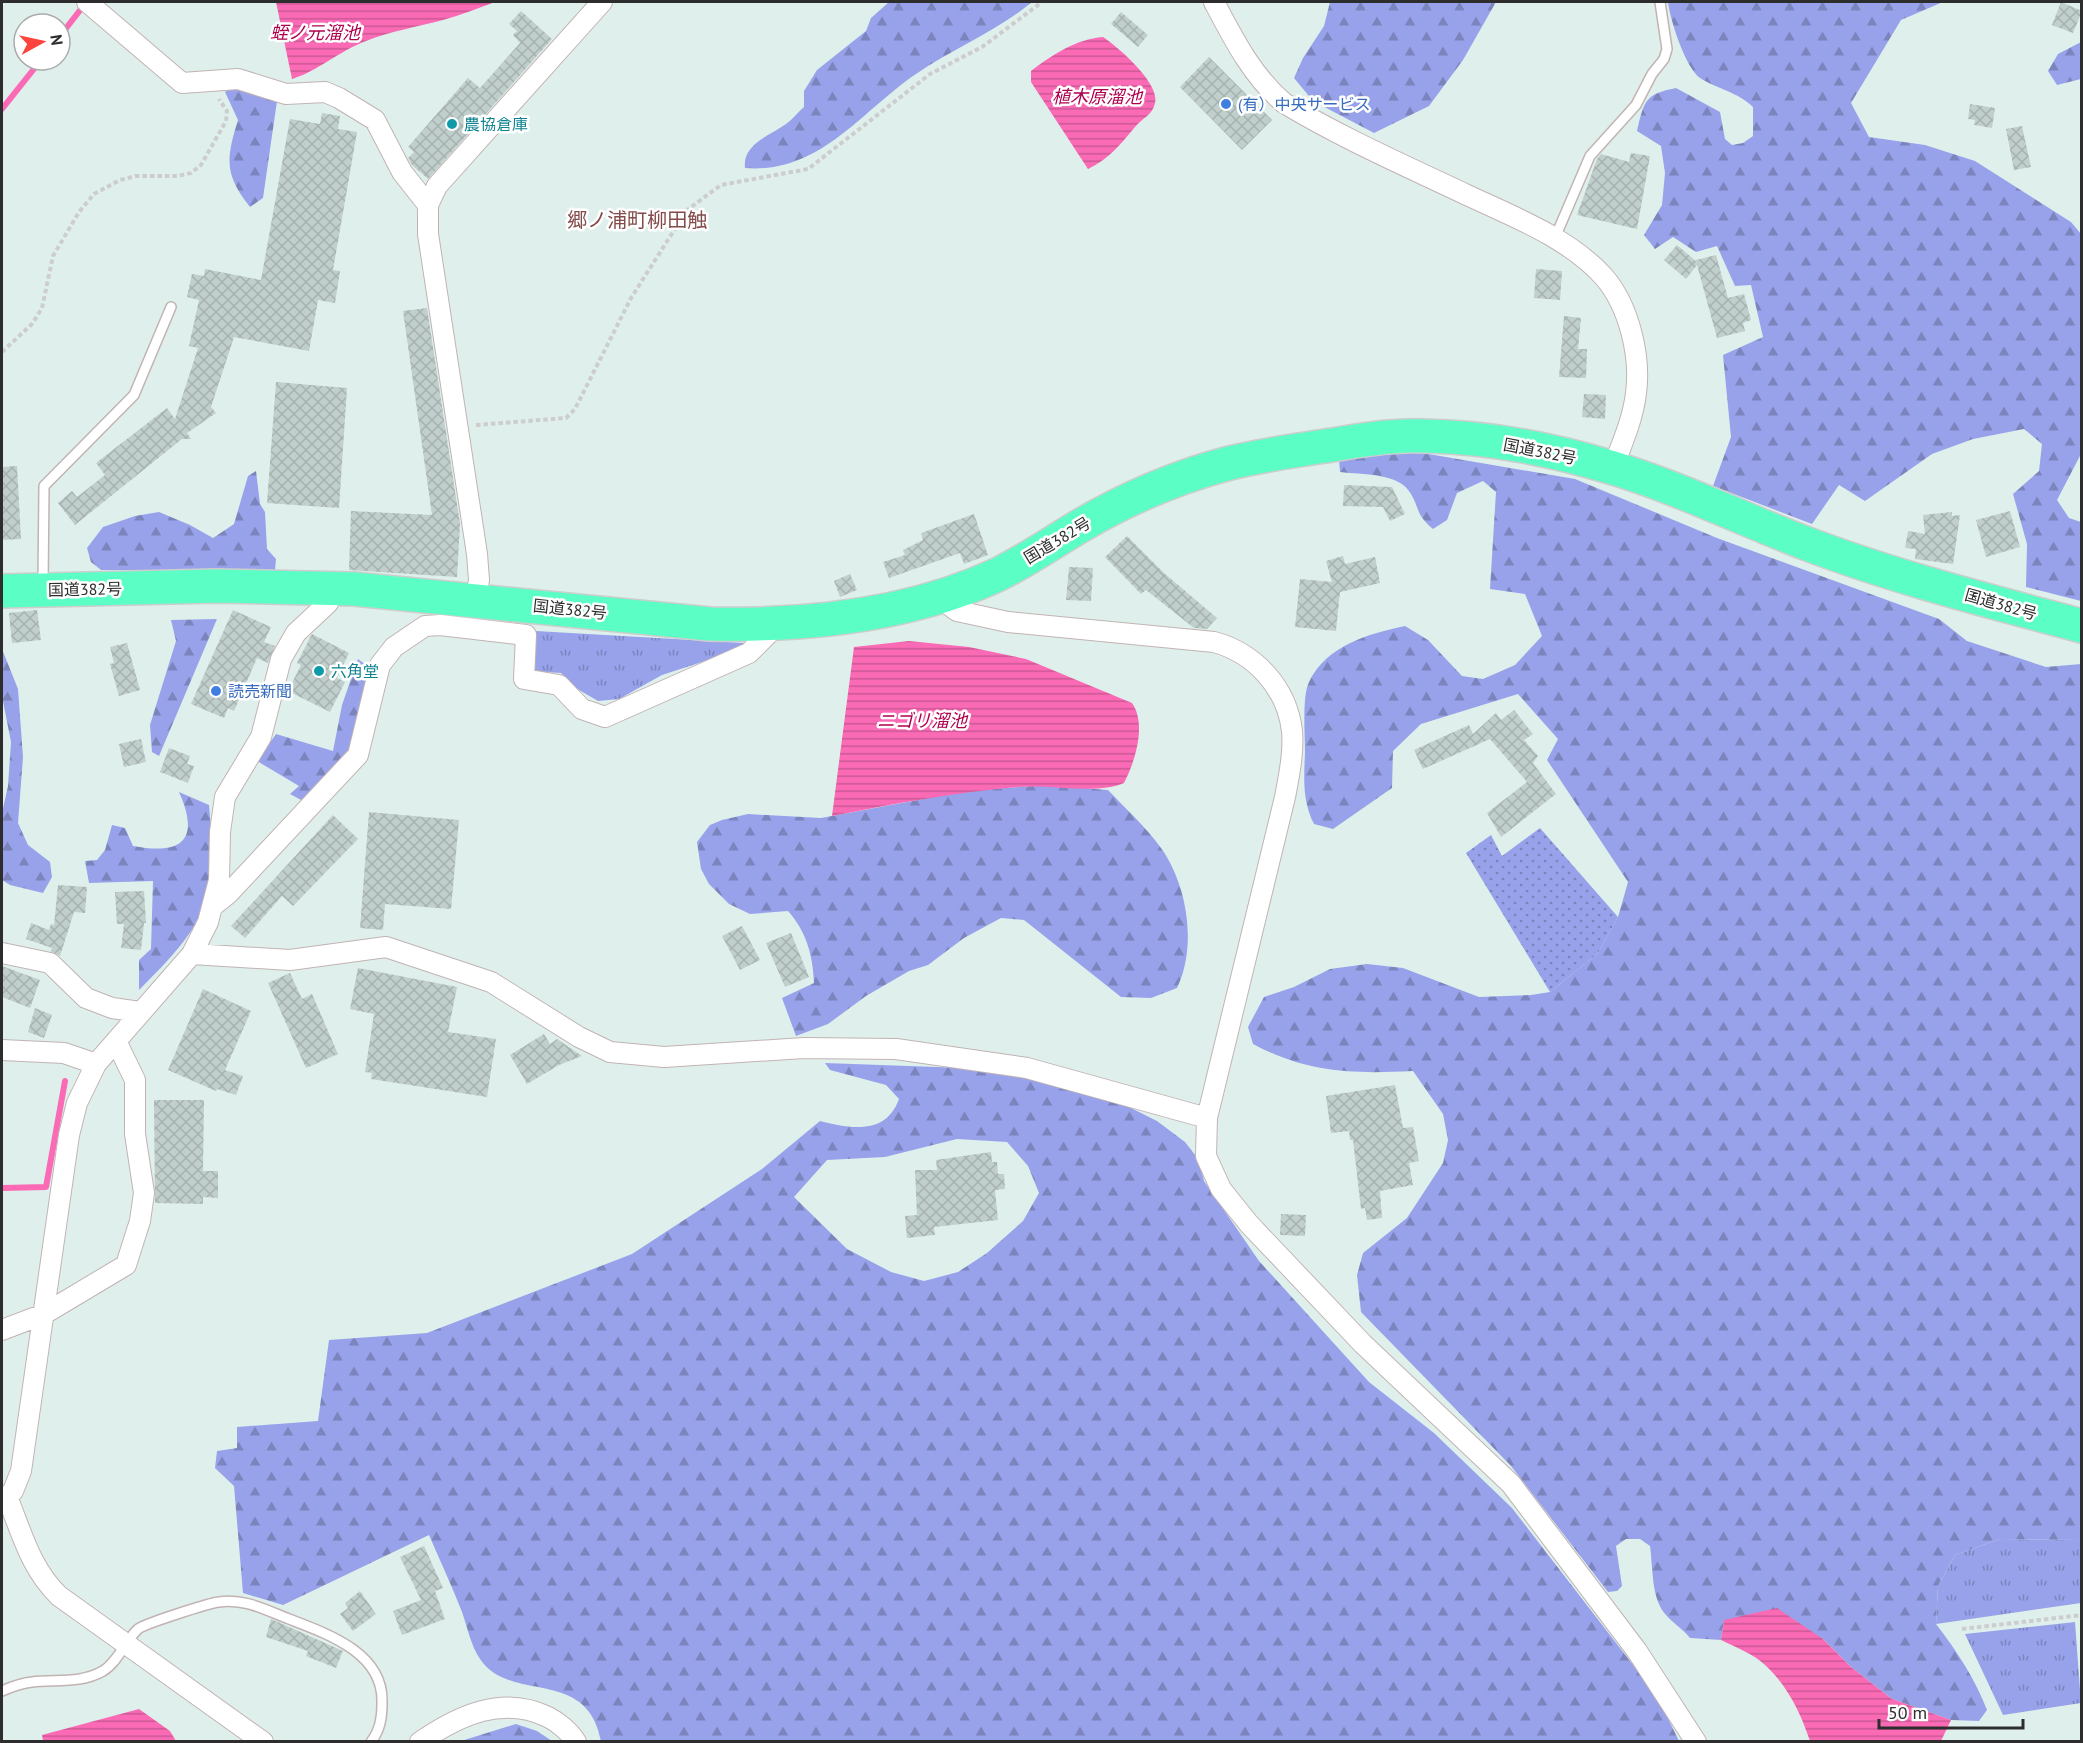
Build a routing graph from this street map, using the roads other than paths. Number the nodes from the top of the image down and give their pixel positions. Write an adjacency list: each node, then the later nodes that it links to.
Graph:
1 (87, 2): 5 (street)
2 (602, 2): 5 (street)
3 (1214, 2): 6 (street)
4 (1660, 2): 6 (lane)
5 (429, 205): 13 (street)
6 (1554, 240): 8 (street)
7 (171, 307): 10 (lane)
8 (1613, 467): 12 (highway, 国道382号); 15 (highway, 国道382号)
9 (332, 589): 10 (highway, 国道382号); 13 (highway, 国道382号); 16 (street)
10 (43, 590): 11 (highway, 国道382号)
11 (2, 591)
12 (945, 596): 14 (highway, 国道382号); 23 (street)
13 (476, 599): 14 (highway, 国道382号)
14 (769, 625): 16 (street)
15 (2082, 626)
16 (213, 906): 18 (street)
17 (2, 953): 19 (street)
18 (192, 954): 19 (street); 23 (street)
19 (140, 1012): 20 (street)
20 (116, 1041): 22 (street); 24 (street)
21 (2, 1050): 22 (street)
22 (96, 1064): 24 (street)
23 (1207, 1118): 33 (street)
24 (44, 1314): 25 (street); 26 (street)
25 (2, 1330)
26 (5, 1501): 27 (street)
27 (127, 1643): 28 (lane); 29 (street); 30 (lane)
28 (2, 1691)
29 (263, 1742)
30 (371, 1742)
31 (420, 1742): 32 (street)
32 (576, 1742)
33 (1696, 1742)

